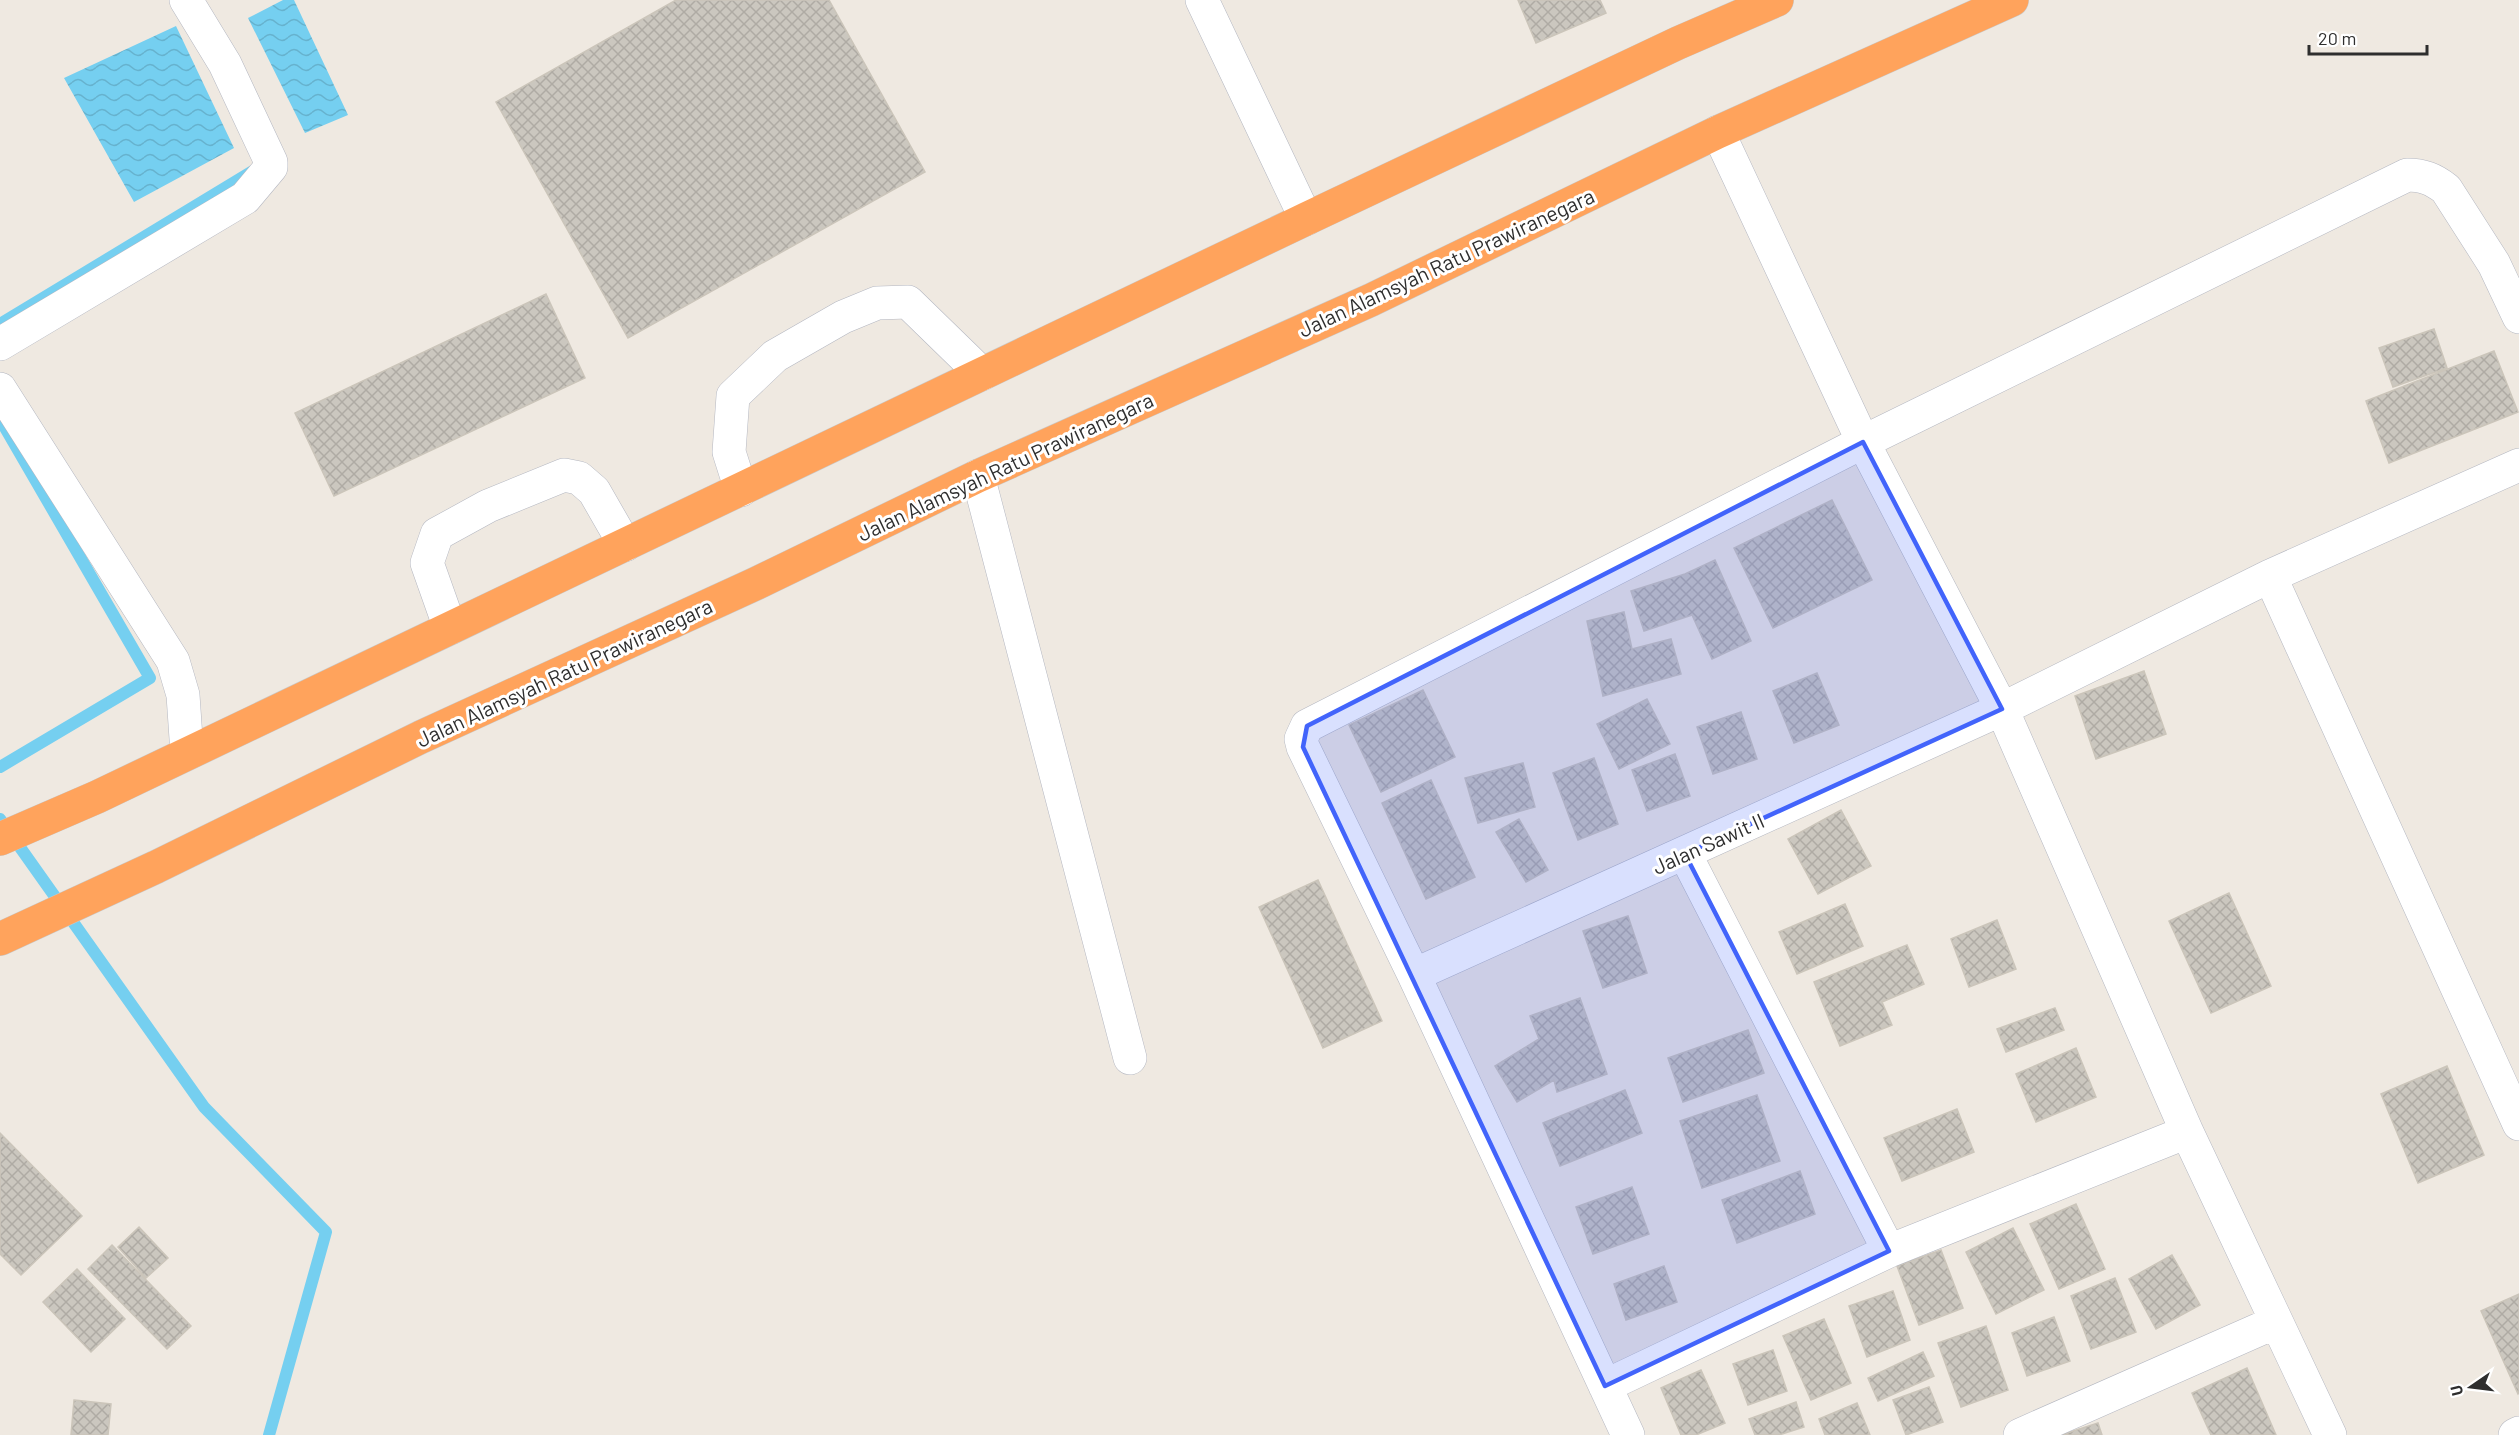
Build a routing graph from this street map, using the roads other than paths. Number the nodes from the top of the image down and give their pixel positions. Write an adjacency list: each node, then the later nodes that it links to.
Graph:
1 (186, 0): 8 (street)
2 (1202, 0): 6 (street)
3 (1777, 0): 6 (highway)
4 (2012, 0): 5 (highway, Jalan Alamsyah Ratu Prawiranegara)
5 (1718, 132): 11 (street); 13 (highway, Jalan Alamsyah Ratu Prawiranegara)
6 (1306, 219): 9 (highway)
7 (2519, 317): 11 (street)
8 (0, 344)
9 (982, 374): 14 (highway); 14 (street)
10 (0, 389): 19 (street)
11 (1863, 442): 18 (street); 23 (street)
12 (2519, 465): 16 (street, Jalan Sawit II)
13 (978, 476): 22 (highway, Jalan Alamsyah Ratu Prawiranegara); 24 (street)
14 (741, 490): 15 (highway)
15 (625, 544): 17 (highway); 17 (street)
16 (2270, 576): 18 (street, Jalan Sawit II); 25 (street)
17 (450, 628): 19 (highway)
18 (2002, 709): 21 (street, Jalan Sawit II); 26 (street)
19 (187, 753): 20 (highway)
20 (2, 838)
21 (1685, 854): 23 (street, Jalan Sawit II); 27 (street)
22 (0, 939)
23 (1414, 975): 29 (street)
24 (1130, 1059)
25 (2519, 1124)
26 (2187, 1132): 27 (street); 28 (street)
27 (1889, 1251): 29 (street)
28 (2277, 1322): 31 (street); 32 (street)
29 (1605, 1386): 30 (street)
30 (1628, 1435)
31 (2020, 1435)
32 (2330, 1435)

